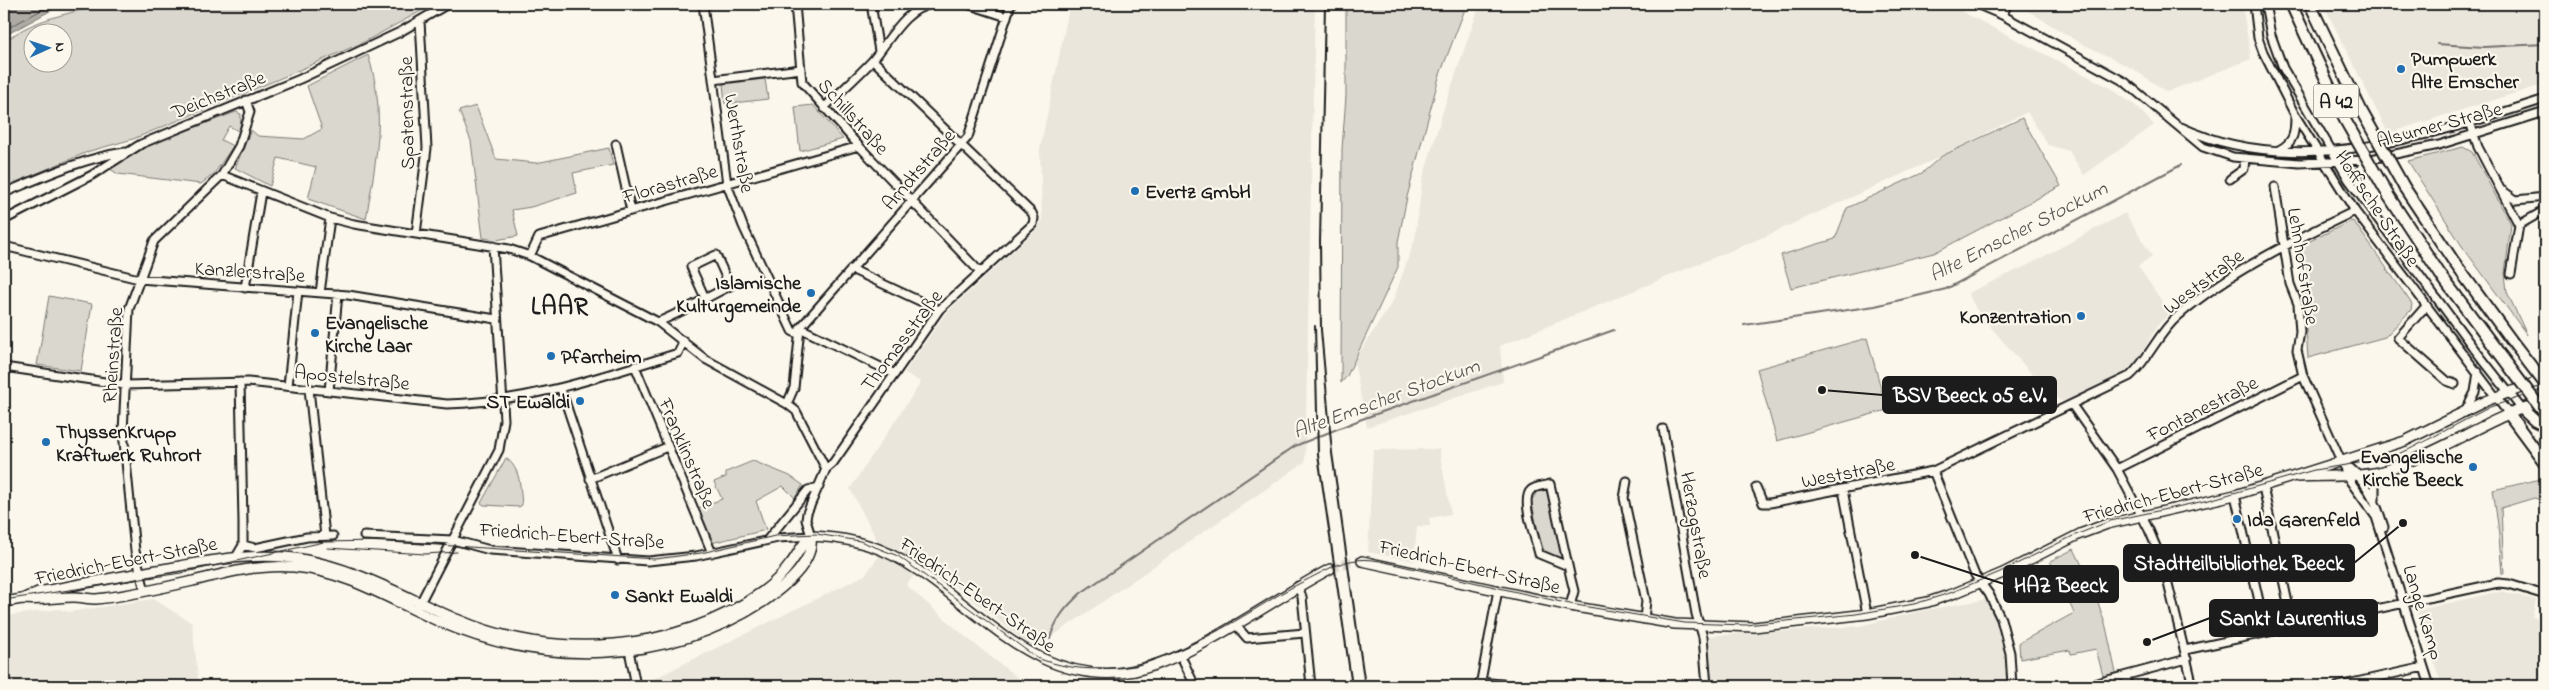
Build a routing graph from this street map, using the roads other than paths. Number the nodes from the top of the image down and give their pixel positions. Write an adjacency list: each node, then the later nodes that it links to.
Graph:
1 (448, 4): 16 (street, Deichstraße)
2 (704, 4): 22 (street, Werthstraße)
3 (795, 4): 21 (street, Schillstraße)
4 (872, 4): 19 (street)
5 (933, 4): 19 (street)
6 (967, 4): 15 (street)
7 (1011, 4): 15 (street, Arndtstraße)
8 (1976, 4): 14 (street, Alsumer Straße)
9 (2008, 4): 14 (street)
10 (2254, 4): 18 (street, Hoffsche Straße)
11 (2265, 4): 17 (street, Hoffsche Straße)
12 (2291, 4): 103 (highway, A 42, bridge)
13 (2310, 4): 88 (highway, A 42, bridge)
14 (2002, 15): 29 (street, Alsumer Straße)
15 (1007, 17): 33 (street, Arndtstraße)
16 (420, 21): 24 (street, Deichstraße); 60 (street, Spatenstraße)
17 (2271, 34): 18 (street); 35 (street, Hoffsche Straße)
18 (2258, 38): 27 (street, Hoffsche Straße)
19 (879, 51): 20 (street)
20 (873, 60): 25 (street); 33 (street)
21 (801, 69): 22 (street); 25 (street, Schillstraße)
22 (713, 80): 46 (street, Werthstraße)
23 (2545, 99): 28 (street, Alsumer Straße)
24 (246, 100): 37 (street, Deichstraße); 44 (street, Rheinstraße)
25 (824, 108): 32 (street, Schillstraße)
26 (2545, 112): 30 (street, Alsumer Straße)
27 (2295, 115): 34 (street); 36 (street, Hoffsche Straße)
28 (2470, 122): 30 (street); 35 (street, Alsumer Straße)
29 (2174, 123): 34 (street, Alsumer Straße); 38 (street, Alsumer Straße)
30 (2474, 134): 39 (street, Alsumer Straße); 48 (street)
31 (616, 144): 55 (street)
32 (859, 146): 46 (street, Florastraße); 53 (street, Schillstraße)
33 (962, 146): 53 (street, Arndtstraße); 66 (street, Thomasstraße)
34 (2279, 150): 36 (street, Alsumer Straße)
35 (2331, 150): 36 (street, Alsumer Straße); 42 (street, Hoffsche Straße)
36 (2319, 151): 41 (street, Hoffsche Straße)
37 (128, 152): 40 (street); 43 (street, Deichstraße)
38 (2245, 158): 41 (street, Alsumer Straße); 45 (street)
39 (2366, 160): 42 (street, Alsumer Straße); 52 (street)
40 (84, 162): 43 (street); 50 (street)
41 (2326, 163): 42 (street, Alsumer Straße); 56 (street, Hoffsche Straße)
42 (2339, 163): 52 (street, Hoffsche Straße)
43 (92, 175): 58 (street, Deichstraße)
44 (222, 175): 49 (street); 68 (street, Rheinstraße)
45 (2230, 179)
46 (728, 184): 55 (street, Florastraße); 78 (street, Werthstraße)
47 (2275, 187): 63 (street, Lehnhofstraße)
48 (2500, 189): 51 (street); 59 (street)
49 (261, 192): 57 (street); 69 (street)
50 (4, 193)
51 (2545, 197)
52 (2362, 198): 94 (street, Hoffsche Straße)
53 (911, 201): 65 (street, Arndtstraße); 66 (street, Schillstraße)
54 (2545, 210): 59 (street)
55 (631, 211): 64 (street, Florastraße)
56 (2355, 211): 63 (street, Weststraße); 74 (street, Hoffsche Straße)
57 (330, 218): 60 (street); 71 (street)
58 (4, 220)
59 (2519, 225): 67 (street)
60 (416, 234): 62 (street)
61 (4, 246): 68 (street, Kanzlerstraße)
62 (493, 246): 64 (street); 76 (street)
63 (2284, 247): 84 (street, Lehnhofstraße); 99 (street, Weststraße)
64 (530, 256): 77 (street)
65 (851, 269): 75 (street); 78 (street, Arndtstraße)
66 (978, 271): 75 (street, Thomasstraße)
67 (2511, 274)
68 (139, 279): 69 (street, Kanzlerstraße); 89 (street, Rheinstraße)
69 (245, 288): 70 (street, Kanzlerstraße)
70 (298, 291): 71 (street, Kanzlerstraße); 90 (street)
71 (320, 293): 72 (street, Kanzlerstraße)
72 (338, 294): 76 (street, Kanzlerstraße); 93 (street)
73 (705, 298): 73 (street); 77 (street)
74 (2426, 306): 82 (street, Hoffsche Straße); 87 (street)
75 (939, 310): 83 (street, Thomasstraße)
76 (496, 319): 96 (street)
77 (658, 322): 79 (street)
78 (799, 331): 83 (street); 98 (street)
79 (684, 342): 80 (street, Apostelstraße); 98 (street)
80 (635, 366): 92 (street, Apostelstraße); 106 (street, Franklinstraße)
81 (4, 367): 89 (street, Apostelstraße)
82 (2478, 372): 95 (street, Hoffsche Straße); 101 (street)
83 (895, 374): 109 (street, Thomasstraße)
84 (2302, 376): 107 (street, Lehnhofstraße); 110 (street, Fontanestraße)
85 (2545, 379): 94 (main road, Friedrich-Ebert-Straße)
86 (240, 382): 89 (street, Apostelstraße); 90 (street, Apostelstraße); 129 (street)
87 (2455, 384)
88 (2545, 384)
89 (125, 385): 137 (street, Rheinstraße)
90 (288, 386): 91 (street, Apostelstraße)
91 (309, 389): 93 (street, Apostelstraße); 129 (street, Friedrich-Ebert-Straße)
92 (561, 389): 96 (street, Apostelstraße); 116 (street)
93 (329, 391): 96 (street, Apostelstraße)
94 (2508, 392): 95 (main road, Friedrich-Ebert-Straße); 100 (street, Hoffsche Straße)
95 (2497, 396): 101 (main road, Friedrich-Ebert-Straße); 102 (street, Hoffsche Straße)
96 (502, 400): 127 (street)
97 (2545, 401): 100 (main road, Friedrich-Ebert-Straße)
98 (787, 404): 109 (street)
99 (2072, 405): 110 (street); 111 (street, Weststraße)
100 (2521, 408): 102 (main road, Friedrich-Ebert-Straße); 104 (highway)
101 (2465, 412): 107 (main road, Friedrich-Ebert-Straße)
102 (2508, 413): 108 (highway); 112 (main road, Friedrich-Ebert-Straße)
103 (2545, 414)
104 (2545, 426)
105 (1663, 429): 152 (street, Herzogstraße)
106 (667, 447): 116 (street); 131 (street, Franklinstraße)
107 (2342, 462): 113 (street, Lange Kamp); 114 (street, Lange Kamp); 115 (main road, Friedrich-Ebert-Straße)
108 (2545, 463)
109 (826, 469): 118 (street)
110 (2117, 469): 124 (street)
111 (1933, 471): 121 (street, Weststraße); 138 (street)
112 (2383, 471): 113 (main road, Friedrich-Ebert-Straße); 123 (street)
113 (2358, 475): 114 (main road, Friedrich-Ebert-Straße); 123 (street, Lange Kamp)
114 (2348, 476): 115 (main road, Friedrich-Ebert-Straße); 130 (street, Lange Kamp)
115 (2293, 478): 120 (main road, Friedrich-Ebert-Straße)
116 (590, 479): 133 (street)
117 (1627, 482): 150 (street)
118 (819, 487): 126 (street); 128 (street)
119 (1756, 487): 121 (street, Weststraße)
120 (2263, 487): 122 (main road, Friedrich-Ebert-Straße); 153 (street)
121 (1843, 490): 149 (street)
122 (2235, 495): 124 (main road, Friedrich-Ebert-Straße); 154 (street)
123 (2375, 503): 130 (street, Lange Kamp)
124 (2140, 515): 138 (main road, Friedrich-Ebert-Straße); 157 (street)
125 (364, 536): 127 (street, Friedrich-Ebert-Straße)
126 (811, 536): 128 (street, Friedrich-Ebert-Straße); 156 (main road); 158 (main road, Friedrich-Ebert-Straße)
127 (453, 540): 133 (street, Friedrich-Ebert-Straße); 145 (street)
128 (767, 540): 131 (street, Friedrich-Ebert-Straße)
129 (243, 545): 132 (street, Friedrich-Ebert-Straße)
130 (2387, 547): 146 (street, Lange Kamp)
131 (712, 553): 133 (street, Friedrich-Ebert-Straße)
132 (236, 557): 137 (main road, Friedrich-Ebert-Straße); 145 (main road, Friedrich-Ebert-Straße)
133 (618, 560)
134 (1362, 561): 140 (main road, Friedrich-Ebert-Straße)
135 (1568, 566): 135 (street, Friedrich-Ebert-Straße); 147 (street, Friedrich-Ebert-Straße)
136 (1330, 569): 139 (main road, Friedrich-Ebert-Straße)
137 (140, 573): 141 (street, Rheinstraße); 143 (main road, Friedrich-Ebert-Straße)
138 (1982, 583): 149 (main road, Friedrich-Ebert-Straße); 168 (street)
139 (1298, 586): 151 (main road, Friedrich-Ebert-Straße); 155 (street)
140 (1498, 590): 147 (main road, Friedrich-Ebert-Straße); 162 (street)
141 (145, 591): 143 (main road, Friedrich-Ebert-Straße); 148 (main road, Friedrich-Ebert-Straße)
142 (2545, 595): 146 (street)
143 (22, 598): 144 (main road, Friedrich-Ebert-Straße)
144 (4, 602)
145 (421, 602): 148 (street); 156 (main road, Friedrich-Ebert-Straße)
146 (2402, 603): 153 (street); 160 (street, Lange Kamp)
147 (1570, 606): 150 (main road, Friedrich-Ebert-Straße)
148 (416, 611): 156 (main road, Friedrich-Ebert-Straße)
149 (1867, 614): 152 (main road, Friedrich-Ebert-Straße)
150 (1644, 620): 152 (main road, Friedrich-Ebert-Straße)
151 (1235, 624): 155 (street); 158 (main road, Friedrich-Ebert-Straße)
152 (1700, 626): 167 (street, Herzogstraße)
153 (2293, 626): 154 (street)
154 (2266, 632): 157 (street)
155 (1305, 633): 165 (street)
156 (628, 647): 163 (street)
157 (2185, 650): 159 (street)
158 (1180, 654): 164 (street)
159 (2187, 659): 161 (street); 171 (street)
160 (2424, 666): 172 (street); 173 (street, Lange Kamp)
161 (2126, 676): 169 (street); 170 (street)
162 (1480, 684): 166 (street)
163 (636, 686)
164 (1194, 686)
165 (1311, 686)
166 (1522, 686)
167 (1707, 686)
168 (2012, 686)
169 (2086, 686)
170 (2128, 686)
171 (2193, 686)
172 (2338, 686)
173 (2430, 686)

